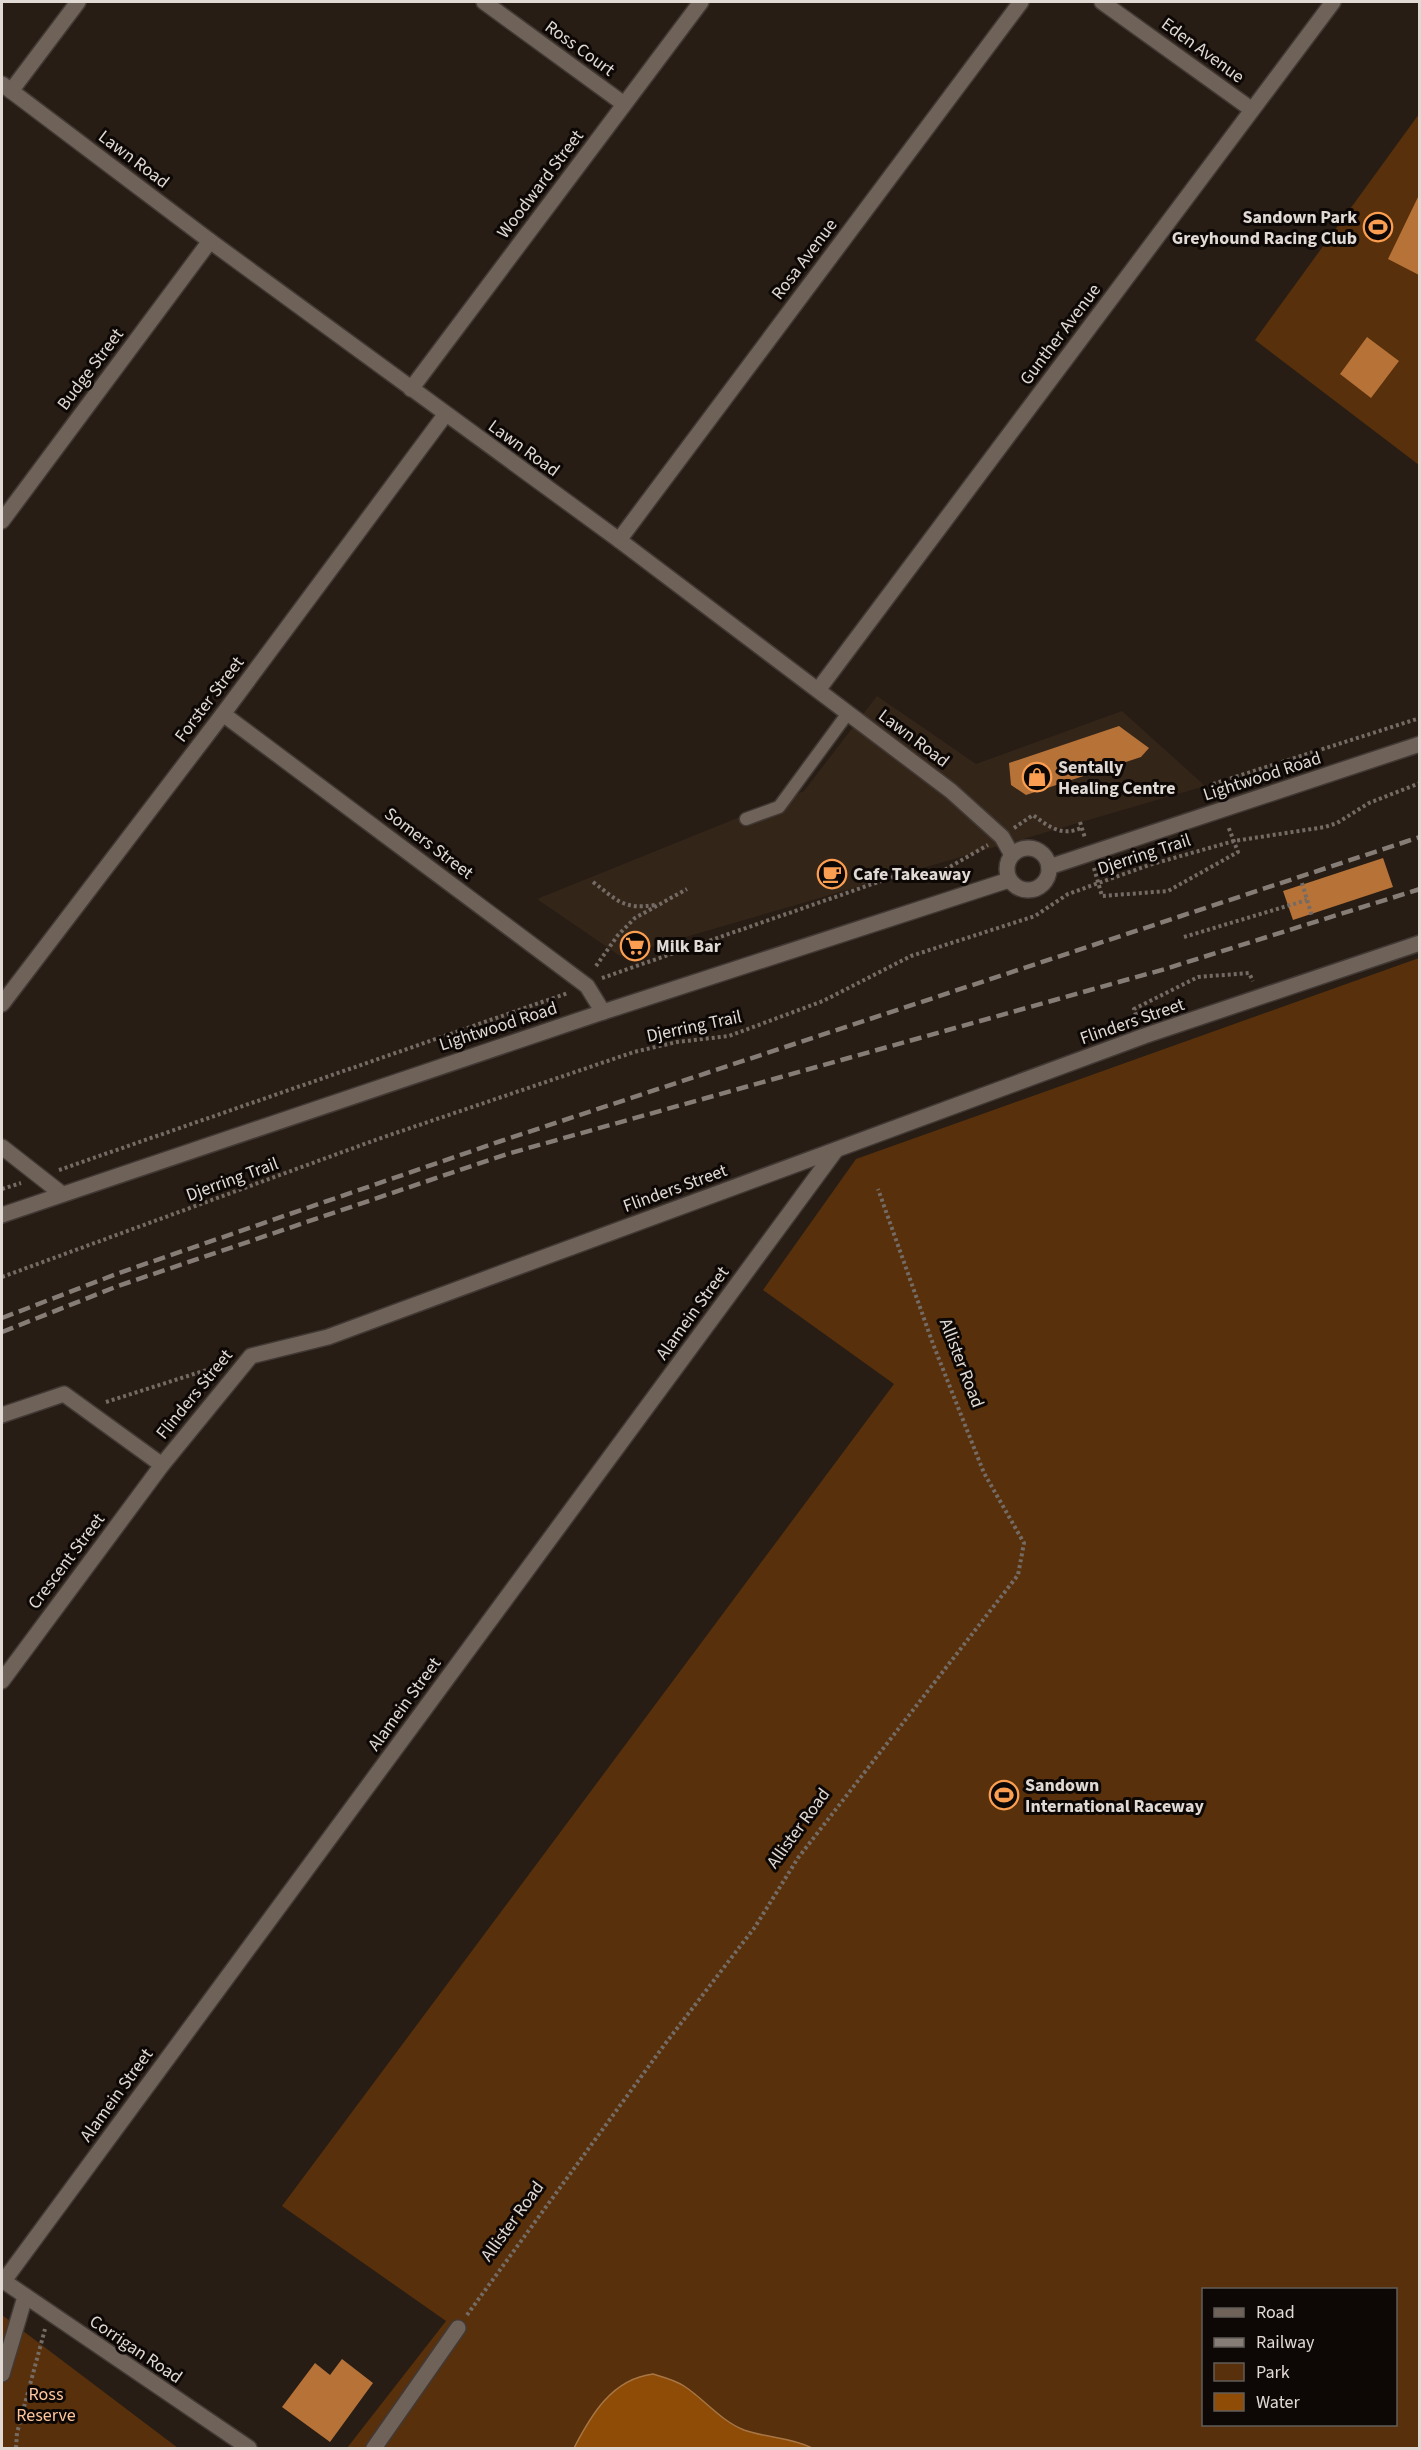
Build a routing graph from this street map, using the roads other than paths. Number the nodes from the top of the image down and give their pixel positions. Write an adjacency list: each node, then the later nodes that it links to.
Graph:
1 (78, 2): 7 (street)
2 (484, 2): 8 (street, Ross Court)
3 (701, 2): 8 (street, Woodward Street)
4 (1021, 2): 14 (street, Rosa Avenue)
5 (1102, 2): 9 (street, Eden Avenue)
6 (1333, 2): 9 (street, Gunther Avenue)
7 (6, 88): 10 (street, Lawn Road)
8 (624, 104): 11 (street, Woodward Street)
9 (1251, 109): 15 (street, Gunther Avenue)
10 (210, 241): 11 (street, Lawn Road); 13 (street, Budge Street)
11 (411, 389): 12 (street, Lawn Road)
12 (445, 415): 14 (street, Lawn Road); 17 (street, Forster Street)
13 (2, 521)
14 (619, 540): 15 (street, Lawn Road)
15 (818, 690): 16 (street, Lawn Road)
16 (848, 713): 19 (lane); 20 (street, Lawn Road)
17 (223, 714): 24 (street, Forster Street); 25 (street, Somers Street)
18 (1419, 744): 21 (street, Lightwood Road)
19 (746, 819)
20 (1012, 855): 21 (street); 22 (street)
21 (1049, 867): 22 (street)
22 (1009, 880): 25 (street, Lightwood Road)
23 (1419, 943): 27 (street, Flinders Street)
24 (2, 1004)
25 (603, 1012): 28 (street, Lightwood Road)
26 (2, 1147): 28 (street)
27 (836, 1149): 31 (street, Flinders Street); 33 (street, Alamein Street)
28 (62, 1194): 29 (street, Lightwood Road)
29 (2, 1215)
30 (2, 1415): 31 (street, Flinders Street)
31 (162, 1465): 32 (street, Crescent Street)
32 (2, 1681)
33 (2, 2281): 34 (street, Corrigan Road)
34 (25, 2297): 36 (street); 37 (street, Corrigan Road)
35 (458, 2328): 38 (street)
36 (2, 2374)
37 (249, 2448)
38 (374, 2448)

